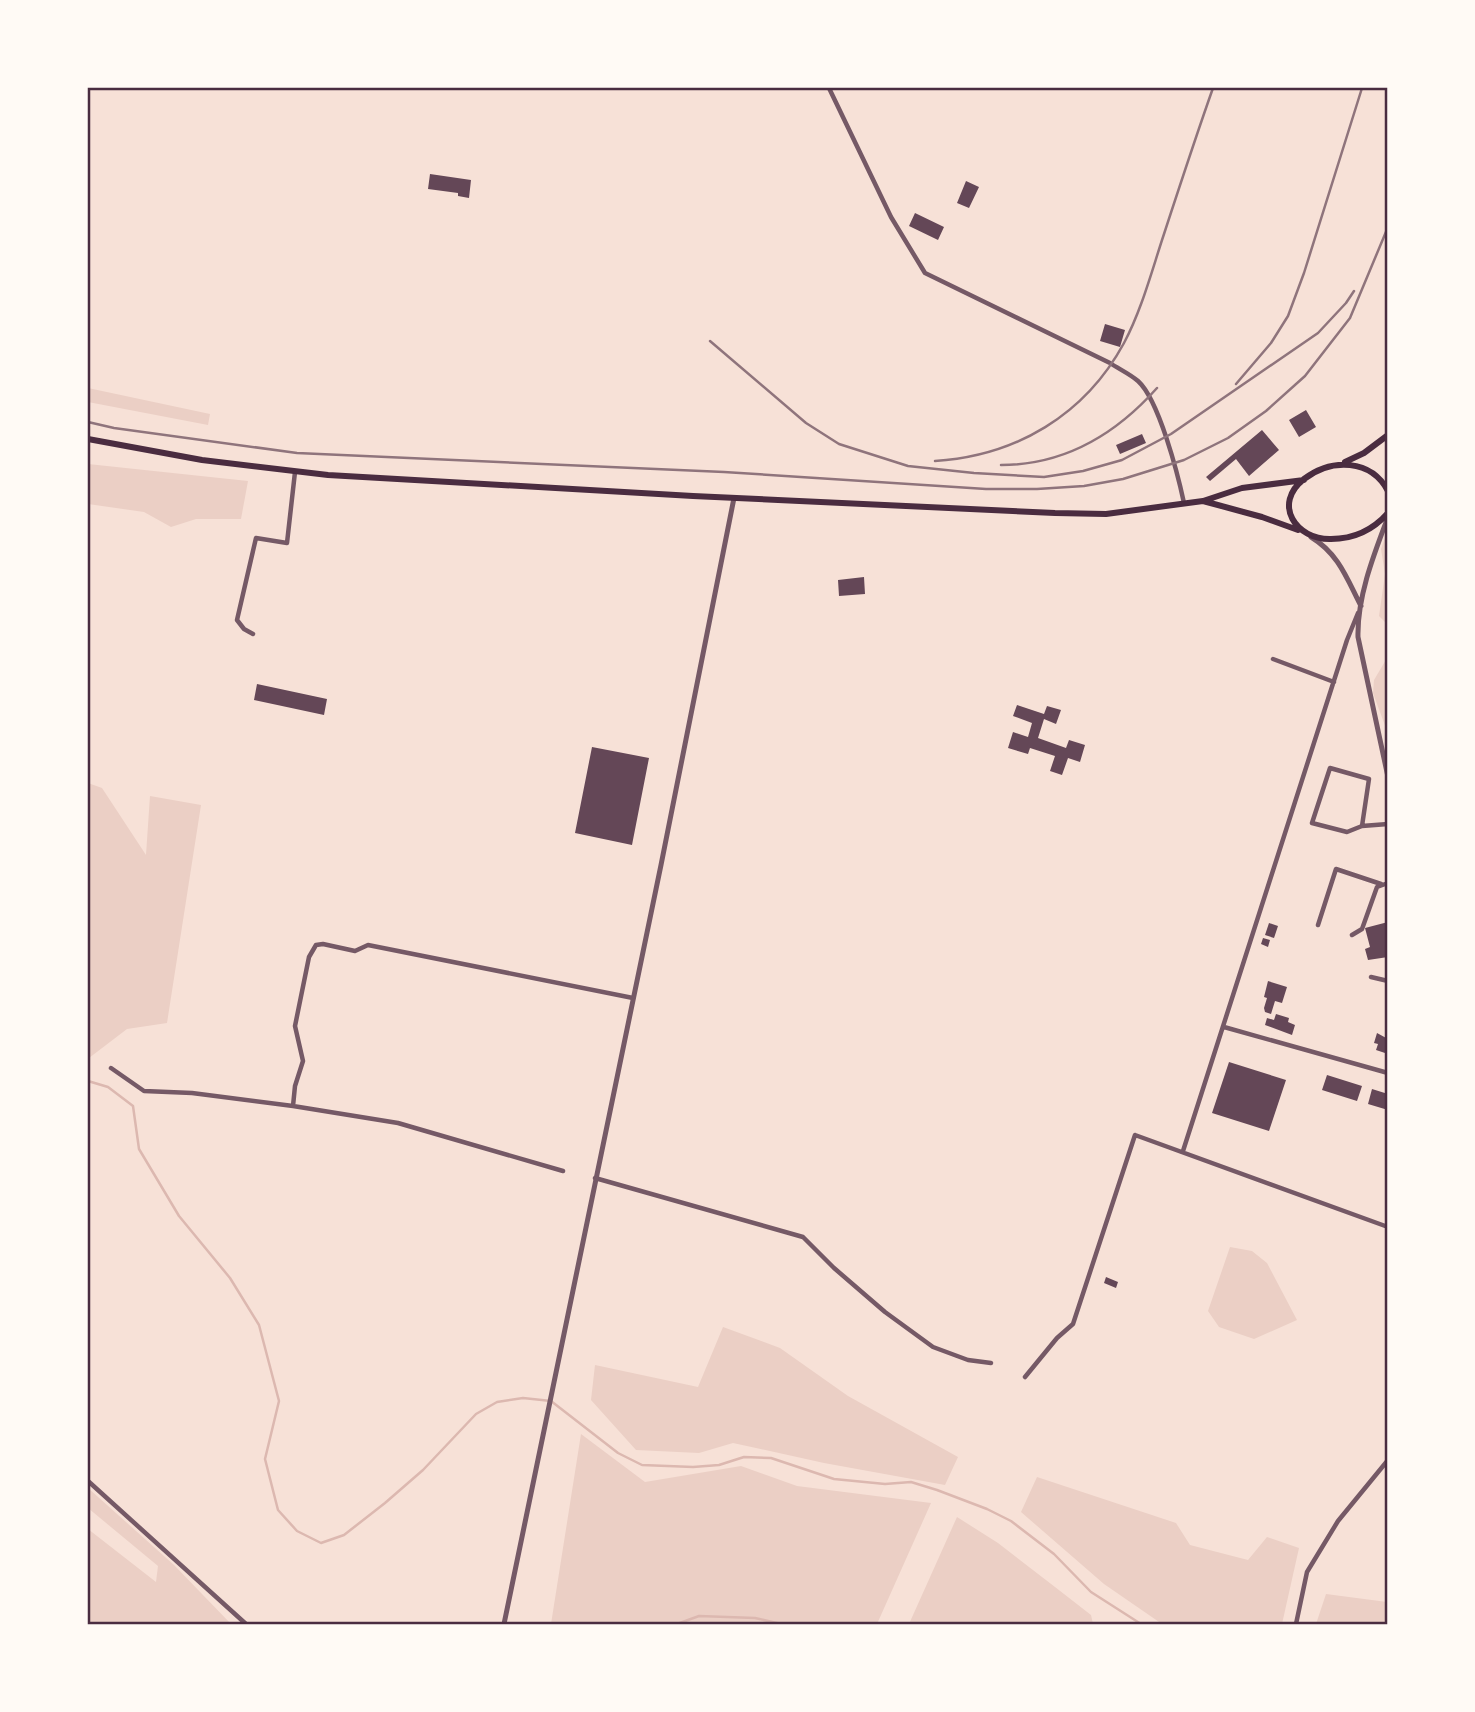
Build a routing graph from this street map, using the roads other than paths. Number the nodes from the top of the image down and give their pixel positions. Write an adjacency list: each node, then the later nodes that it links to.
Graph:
1 (829, 88): 10 (street)
2 (1388, 435): 4 (main road)
3 (88, 439): 5 (main road)
4 (1338, 465): 6 (main road); 7 (main road)
5 (295, 472): 8 (main road); 14 (street)
6 (1304, 480): 9 (main road); 12 (main road)
7 (1388, 491)
8 (734, 498): 10 (main road); 25 (street)
9 (1203, 501): 10 (main road); 12 (main road)
10 (1184, 503)
11 (1388, 515): 12 (main road); 13 (street)
12 (1306, 534): 13 (street)
13 (1361, 607): 16 (street); 17 (street)
14 (253, 634)
15 (1273, 659): 16 (street)
16 (1334, 682): 26 (street)
17 (1388, 777)
18 (1388, 824): 19 (street)
19 (1362, 826): 19 (street)
20 (1384, 884): 21 (street); 22 (street)
21 (1318, 925)
22 (1352, 935)
23 (1371, 977): 24 (street)
24 (1388, 981)
25 (633, 998): 29 (street); 32 (street)
26 (1224, 1027): 28 (street); 30 (street)
27 (111, 1068): 29 (street)
28 (1388, 1073)
29 (293, 1106): 31 (street)
30 (1183, 1151): 33 (street); 35 (street)
31 (563, 1171)
32 (595, 1178): 34 (street); 39 (street)
33 (1388, 1227)
34 (991, 1363)
35 (1025, 1377)
36 (1388, 1460): 40 (street)
37 (88, 1481): 38 (street)
38 (246, 1625)
39 (504, 1625)
40 (1296, 1625)

